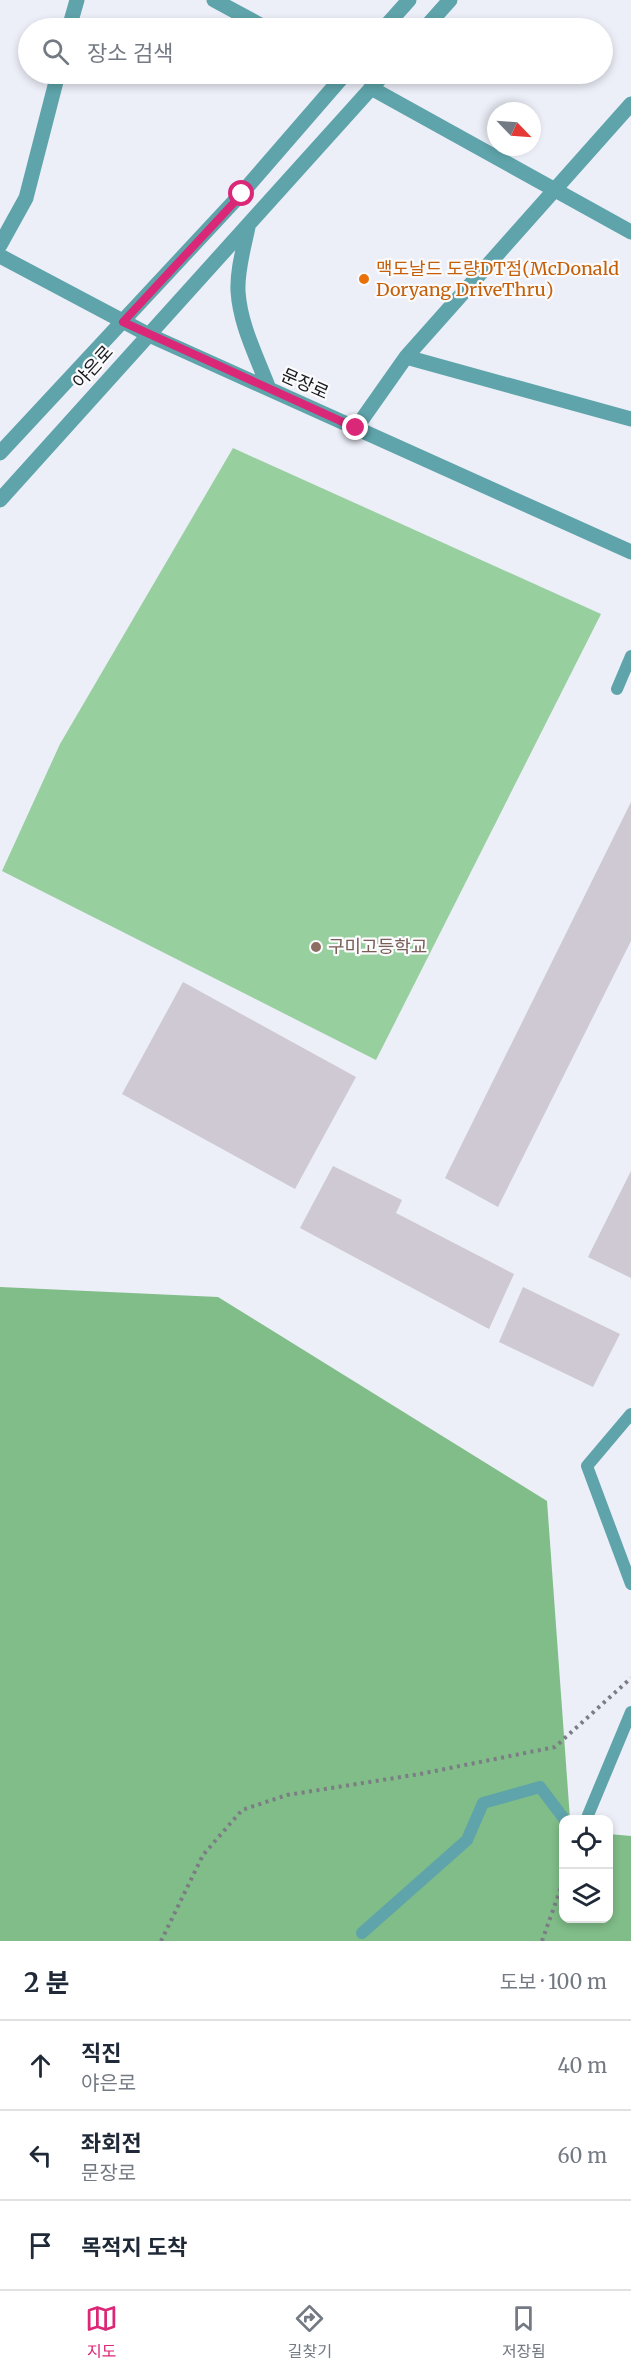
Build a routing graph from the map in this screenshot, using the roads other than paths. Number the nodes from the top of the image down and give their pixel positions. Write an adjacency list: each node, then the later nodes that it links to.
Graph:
1 (77, 0): 5 (street)
2 (214, 0): 6 (street)
3 (409, 0): 7 (street)
4 (450, 0): 8 (street)
5 (72, 18)
6 (247, 18)
7 (393, 18)
8 (433, 18)
9 (55, 84): 17 (street)
10 (336, 84): 19 (street, 야은로)
11 (375, 84): 12 (street, 야은로)
12 (371, 88): 14 (street); 15 (street, 야은로)
13 (631, 104): 14 (street)
14 (553, 190): 16 (street); 21 (street)
15 (248, 225): 20 (street, 야은로); 22 (street)
16 (631, 232)
17 (0, 245)
18 (0, 256): 19 (street, 문장로)
19 (123, 322): 20 (street, 문장로); 25 (street, 야은로)
20 (149, 334): 22 (street, 문장로); 26 (street, 야은로)
21 (406, 357): 23 (street); 24 (street)
22 (269, 389): 24 (street, 문장로)
23 (631, 419)
24 (356, 428): 27 (street, 문장로)
25 (0, 453)
26 (0, 500)
27 (631, 552)
28 (631, 656): 29 (lane)
29 (617, 689)
30 (631, 1414): 31 (lane)
31 (631, 1584)
32 (631, 1712): 34 (lane)
33 (560, 1815): 35 (lane)
34 (588, 1815)
35 (362, 1933)

